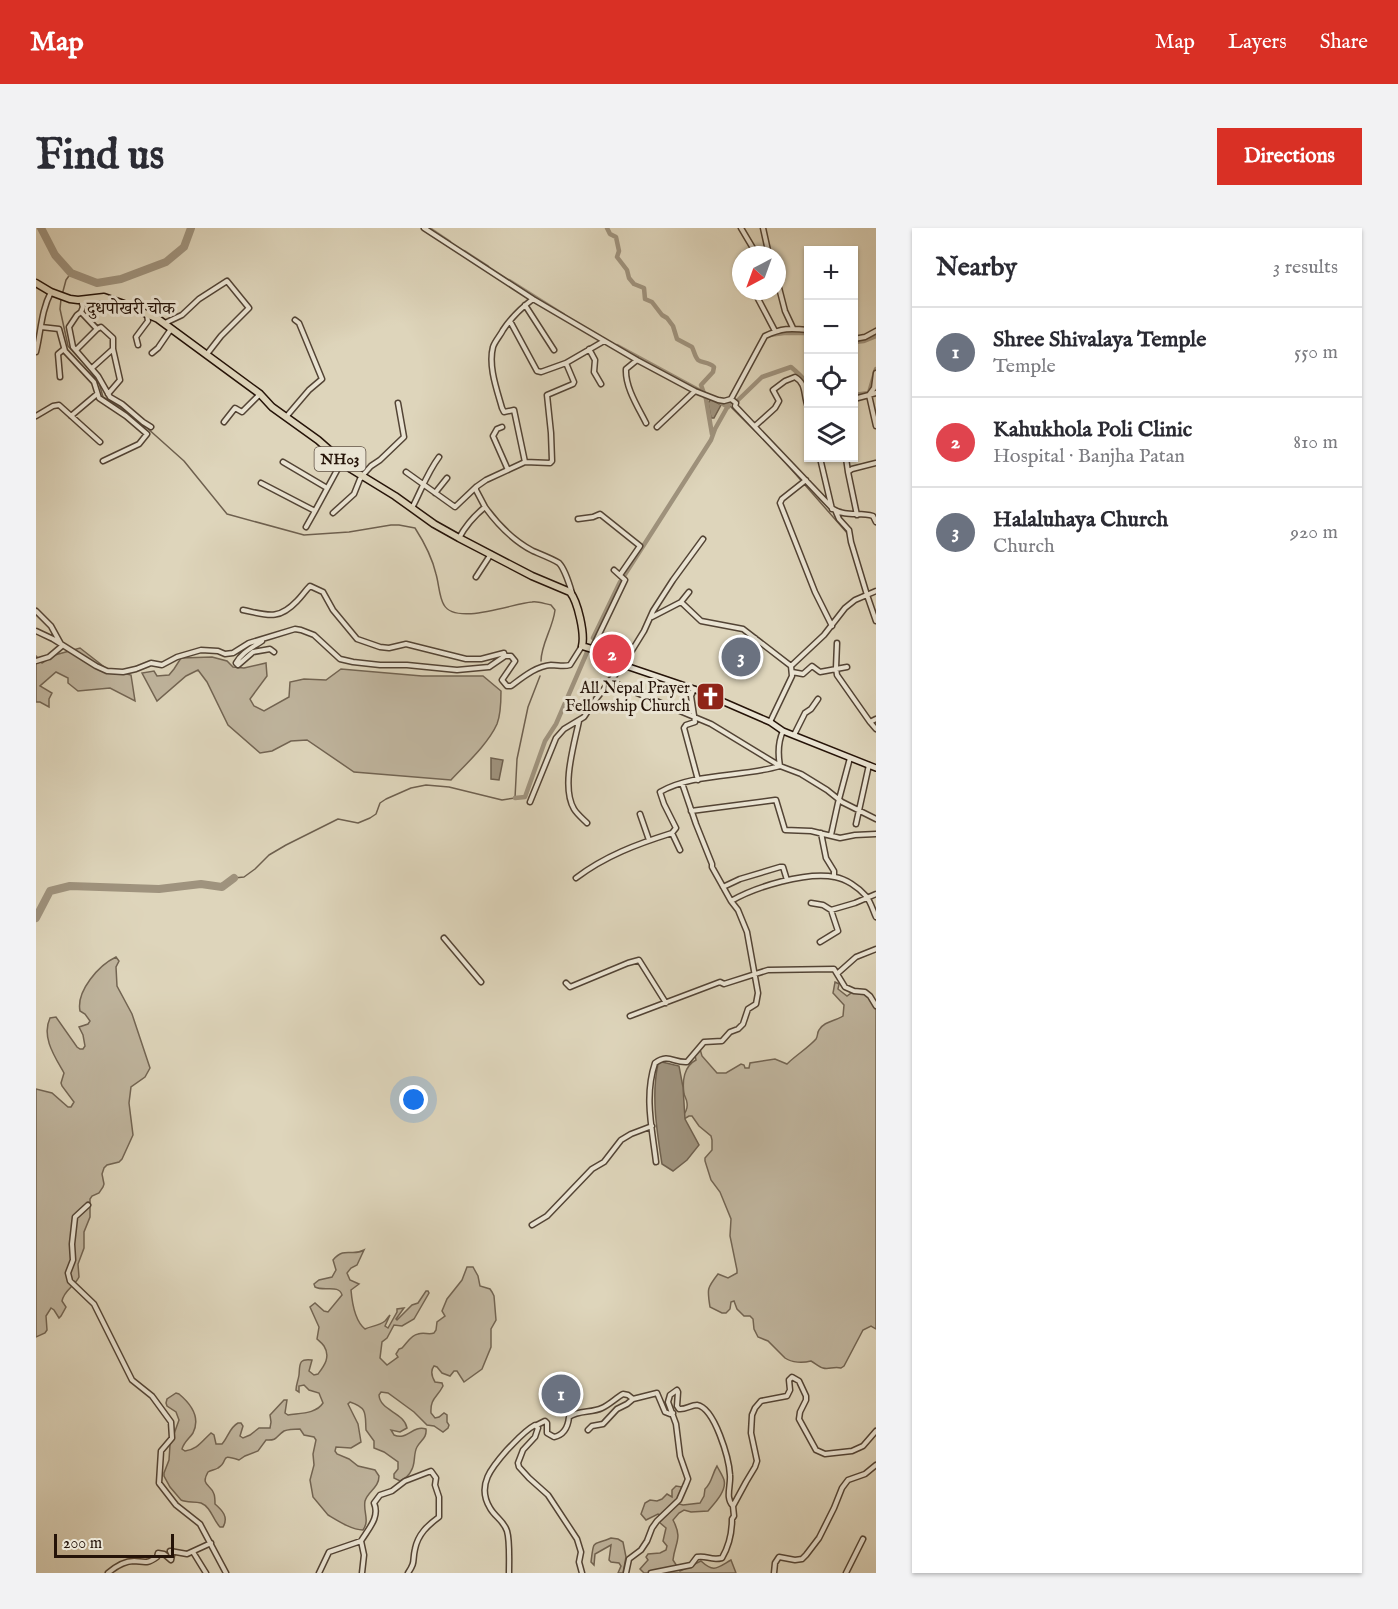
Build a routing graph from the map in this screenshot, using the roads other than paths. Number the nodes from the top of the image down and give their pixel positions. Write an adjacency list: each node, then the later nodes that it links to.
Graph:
1 (424, 228): 8 (street)
2 (741, 228): 4 (street)
3 (763, 228): 5 (street)
4 (752, 246)
5 (767, 246)
6 (36, 283): 7 (main road, NH03)
7 (51, 292): 9 (main road, NH03); 18 (street)
8 (533, 299): 12 (street); 26 (street)
9 (81, 300): 13 (street); 14 (main road, NH03)
10 (759, 300): 23 (street)
11 (782, 300): 19 (street)
12 (525, 305): 15 (street); 32 (street)
13 (81, 312): 20 (street); 31 (street)
14 (147, 315): 17 (main road, NH03); 27 (street)
15 (510, 321): 37 (street); 67 (street)
16 (297, 322): 54 (street)
17 (165, 323): 21 (main road, NH03); 35 (street)
18 (41, 327): 28 (street); 33 (street)
19 (793, 328): 22 (street); 23 (street)
20 (96, 329): 29 (street); 31 (street)
21 (171, 329): 34 (street); 35 (main road, NH03)
22 (804, 329)
23 (775, 331): 50 (street)
24 (876, 331): 25 (street)
25 (858, 338)
26 (604, 341): 30 (street); 36 (street)
27 (138, 345)
28 (64, 349): 40 (street); 45 (street)
29 (113, 349): 38 (street); 46 (street)
30 (589, 349): 37 (street); 41 (street)
31 (76, 350): 38 (street)
32 (554, 350)
33 (36, 352)
34 (152, 353)
35 (206, 355): 47 (main road, NH03)
36 (637, 360): 43 (street); 56 (street)
37 (566, 363): 67 (street)
38 (92, 368): 46 (street)
39 (876, 373): 48 (street)
40 (60, 377)
41 (601, 384)
42 (804, 386): 57 (street)
43 (695, 391): 50 (street); 61 (street)
44 (876, 393): 48 (street)
45 (97, 394): 53 (street); 64 (street)
46 (108, 394): 59 (street)
47 (260, 394): 54 (main road, NH03); 55 (street)
48 (869, 395): 49 (street); 58 (street)
49 (858, 398)
50 (731, 399): 57 (street)
51 (398, 403): 74 (street)
52 (36, 416): 53 (street)
53 (71, 416): 62 (street)
54 (286, 417): 65 (main road, NH03)
55 (224, 422)
56 (646, 423)
57 (755, 426): 76 (street)
58 (876, 426)
59 (151, 427)
60 (502, 427): 71 (street)
61 (657, 427)
62 (100, 442)
63 (439, 457): 78 (street)
64 (104, 460)
65 (342, 461): 74 (main road, NH03); 80 (street)
66 (283, 462): 80 (street)
67 (525, 462): 71 (street)
68 (821, 462): 85 (street)
69 (847, 462): 73 (street)
70 (876, 463): 73 (street)
71 (508, 470): 79 (street)
72 (406, 472): 78 (street)
73 (848, 472): 87 (street)
74 (362, 477): 83 (main road, NH03); 86 (street)
75 (447, 478): 81 (street)
76 (806, 480): 85 (street); 106 (street)
77 (261, 483): 84 (street)
78 (424, 485): 81 (street); 83 (street)
79 (476, 487): 81 (street); 82 (street)
80 (327, 488): 84 (street)
81 (435, 493)
82 (485, 507): 91 (street); 99 (street)
83 (412, 509): 91 (main road, NH03)
84 (315, 511): 90 (street)
85 (835, 511): 87 (street); 100 (street)
86 (333, 513)
87 (858, 514): 89 (street)
88 (578, 519): 95 (street)
89 (876, 522)
90 (306, 527)
91 (459, 538): 93 (main road, NH03)
92 (703, 539): 104 (street)
93 (490, 554): 96 (street); 99 (main road, NH03)
94 (614, 570): 95 (street)
95 (620, 575): 113 (street)
96 (476, 578)
97 (876, 591): 100 (street)
98 (689, 592): 101 (street)
99 (572, 594): 112 (main road)
100 (867, 596): 105 (street); 106 (street)
101 (681, 602): 104 (street); 108 (street)
102 (243, 610): 115 (street)
103 (36, 611): 111 (street)
104 (652, 617): 117 (street)
105 (876, 621)
106 (832, 626): 118 (street)
107 (36, 631): 111 (street)
108 (755, 638): 118 (street); 121 (street)
109 (261, 639): 111 (street); 114 (street); 115 (street)
110 (837, 643): 120 (street)
111 (62, 646): 116 (street)
112 (582, 646): 113 (main road); 115 (street)
113 (592, 649): 117 (main road)
114 (274, 652)
115 (505, 656)
116 (36, 661)
117 (623, 665): 123 (street); 124 (main road)
118 (791, 666): 122 (street)
119 (848, 667): 120 (street)
120 (836, 668): 122 (street); 130 (street)
121 (737, 669)
122 (792, 672): 129 (street)
123 (610, 680): 126 (street); 128 (street)
124 (694, 689): 126 (street); 129 (main road)
125 (818, 699): 133 (street)
126 (695, 717): 136 (street); 138 (street)
127 (876, 719): 130 (street)
128 (579, 720): 141 (street); 146 (street)
129 (770, 722): 132 (main road)
130 (870, 722): 131 (street)
131 (876, 729)
132 (783, 731): 133 (main road); 136 (street)
133 (794, 735): 134 (main road)
134 (850, 758): 135 (main road); 140 (street)
135 (869, 765): 137 (main road); 142 (street)
136 (780, 766): 138 (street); 140 (street)
137 (876, 768)
138 (698, 780): 139 (street)
139 (682, 783): 143 (street); 148 (street)
140 (839, 799): 142 (street); 151 (street)
141 (530, 802)
142 (860, 810): 145 (street); 147 (street)
143 (691, 811): 149 (street); 157 (street)
144 (640, 814): 152 (street)
145 (876, 819)
146 (587, 823)
147 (856, 824)
148 (672, 833): 152 (street); 153 (street)
149 (821, 833): 151 (street); 154 (street)
150 (876, 834): 151 (street)
151 (831, 835)
152 (649, 840): 155 (street)
153 (680, 850)
154 (834, 877): 156 (street); 159 (street)
155 (576, 878)
156 (787, 880): 157 (street); 160 (street)
157 (723, 887): 160 (street)
158 (876, 894): 159 (street)
159 (867, 897): 162 (street); 163 (street)
160 (731, 901): 168 (street)
161 (811, 903): 162 (street)
162 (831, 910): 165 (street)
163 (876, 917)
164 (444, 939): 169 (street)
165 (820, 942)
166 (876, 949): 167 (street)
167 (838, 973): 168 (street); 172 (street)
168 (754, 974): 171 (street); 174 (street)
169 (481, 982)
170 (566, 983): 171 (street)
171 (666, 1003): 173 (street)
172 (876, 1005)
173 (630, 1016)
174 (652, 1126): 175 (street); 177 (street)
175 (657, 1162)
176 (88, 1205): 187 (street)
177 (532, 1225)
178 (633, 1399): 179 (street); 180 (street); 181 (street)
179 (673, 1413): 184 (street); 197 (street)
180 (537, 1425): 195 (street); 196 (street)
181 (588, 1431)
182 (876, 1431): 184 (street)
183 (876, 1465): 199 (street)
184 (734, 1506): 198 (street)
185 (863, 1539): 200 (street)
186 (361, 1541): 192 (street); 193 (street); 194 (street)
187 (211, 1543): 188 (street); 191 (street)
188 (193, 1552): 189 (street); 190 (street)
189 (108, 1573)
190 (206, 1573)
191 (226, 1573)
192 (319, 1573)
193 (362, 1573)
194 (408, 1573)
195 (509, 1573)
196 (582, 1573)
197 (626, 1573)
198 (651, 1573)
199 (774, 1573)
200 (846, 1573)

